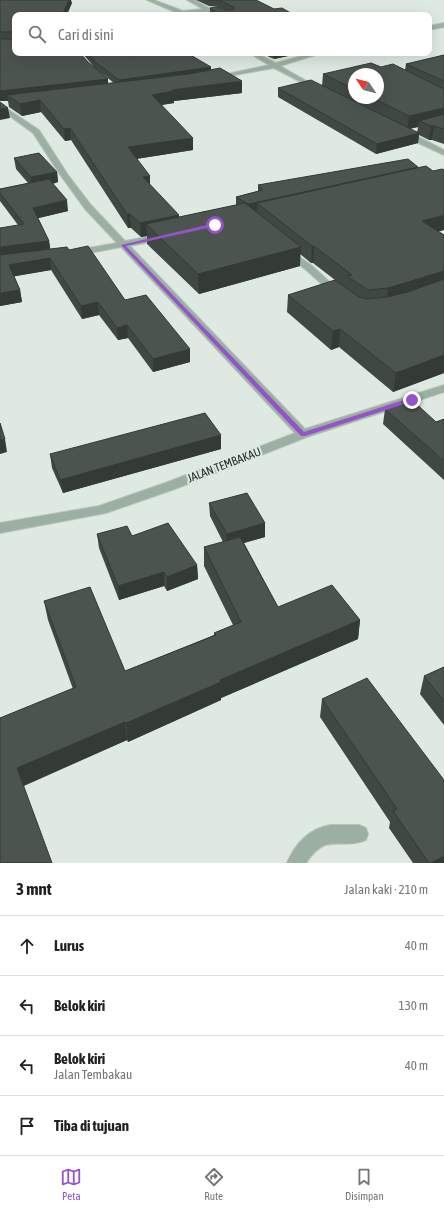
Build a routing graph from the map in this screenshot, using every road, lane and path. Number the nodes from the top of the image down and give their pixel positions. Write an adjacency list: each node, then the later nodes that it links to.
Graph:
1 (150, 0): 4 (street)
2 (190, 0): 3 (street)
3 (207, 9): 5 (street); 6 (street)
4 (180, 12)
5 (194, 12)
6 (224, 12)
7 (444, 25): 8 (street)
8 (432, 27)
9 (257, 56): 11 (street)
10 (308, 56): 11 (street)
11 (273, 66): 12 (street); 13 (street)
12 (205, 79)
13 (322, 91)
14 (2, 105): 18 (street)
15 (406, 132): 16 (street)
16 (444, 153)
17 (168, 236): 18 (street)
18 (123, 245): 20 (street); 23 (street)
19 (282, 246): 21 (street)
20 (68, 254)
21 (345, 300)
22 (444, 388): 23 (street, JALAN TEMBAKAU)
23 (303, 434): 24 (street, JALAN TEMBAKAU)
24 (0, 528)
25 (359, 834): 26 (street)
26 (296, 863)

